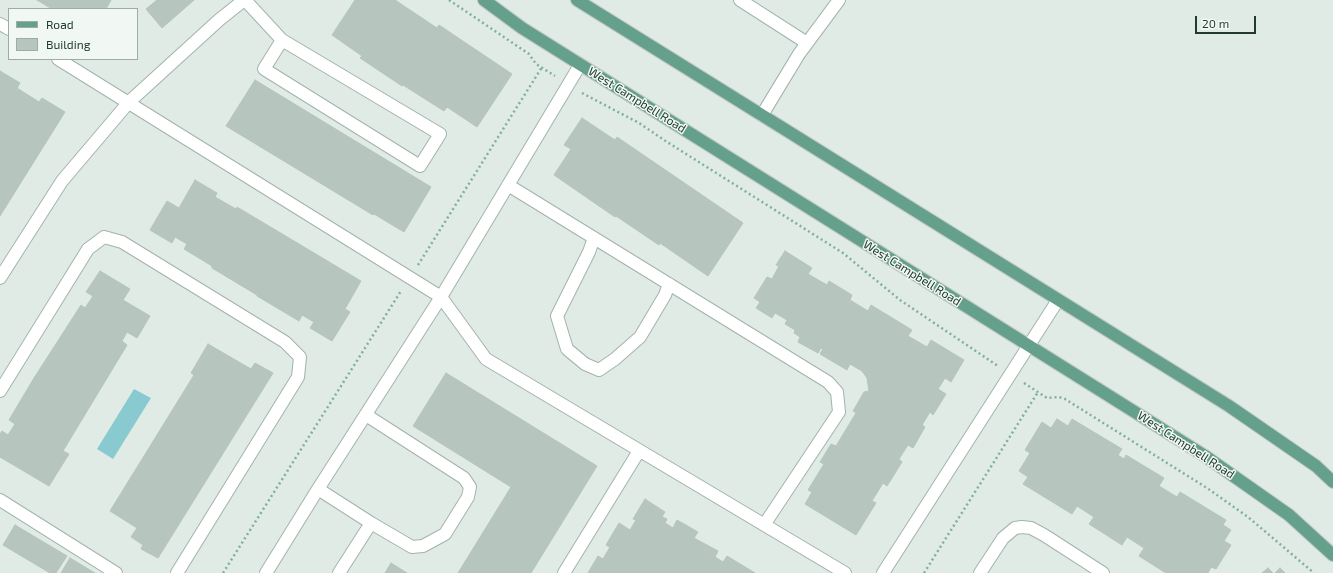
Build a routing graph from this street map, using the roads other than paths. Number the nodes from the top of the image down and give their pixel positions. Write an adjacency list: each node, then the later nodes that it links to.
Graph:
1 (245, 0): 6 (street); 10 (street)
2 (484, 0): 9 (main road, West Campbell Road)
3 (577, 0): 11 (main road)
4 (740, 0): 7 (street)
5 (839, 0): 7 (street)
6 (282, 40): 6 (street)
7 (807, 43): 11 (street)
8 (60, 60): 10 (street)
9 (580, 65): 12 (street); 18 (main road, West Campbell Road)
10 (129, 102): 14 (street); 16 (street)
11 (762, 115): 17 (main road)
12 (508, 185): 13 (street); 16 (street)
13 (594, 238): 15 (street); 15 (street)
14 (0, 278)
15 (669, 284): 26 (street)
16 (441, 297): 20 (street); 21 (street)
17 (1058, 300): 18 (street); 22 (main road)
18 (1029, 346): 27 (main road, West Campbell Road); 35 (street)
19 (0, 391): 30 (street)
20 (366, 414): 23 (street); 25 (street)
21 (639, 451): 26 (street); 33 (street)
22 (1333, 482)
23 (318, 489): 25 (street); 31 (street)
24 (0, 500): 29 (street)
25 (371, 523): 32 (street)
26 (764, 525): 34 (street)
27 (1333, 555)
28 (985, 571): 36 (street)
29 (116, 573)
30 (177, 573)
31 (266, 573)
32 (339, 573)
33 (564, 573)
34 (845, 573)
35 (883, 573)
36 (1103, 573)

